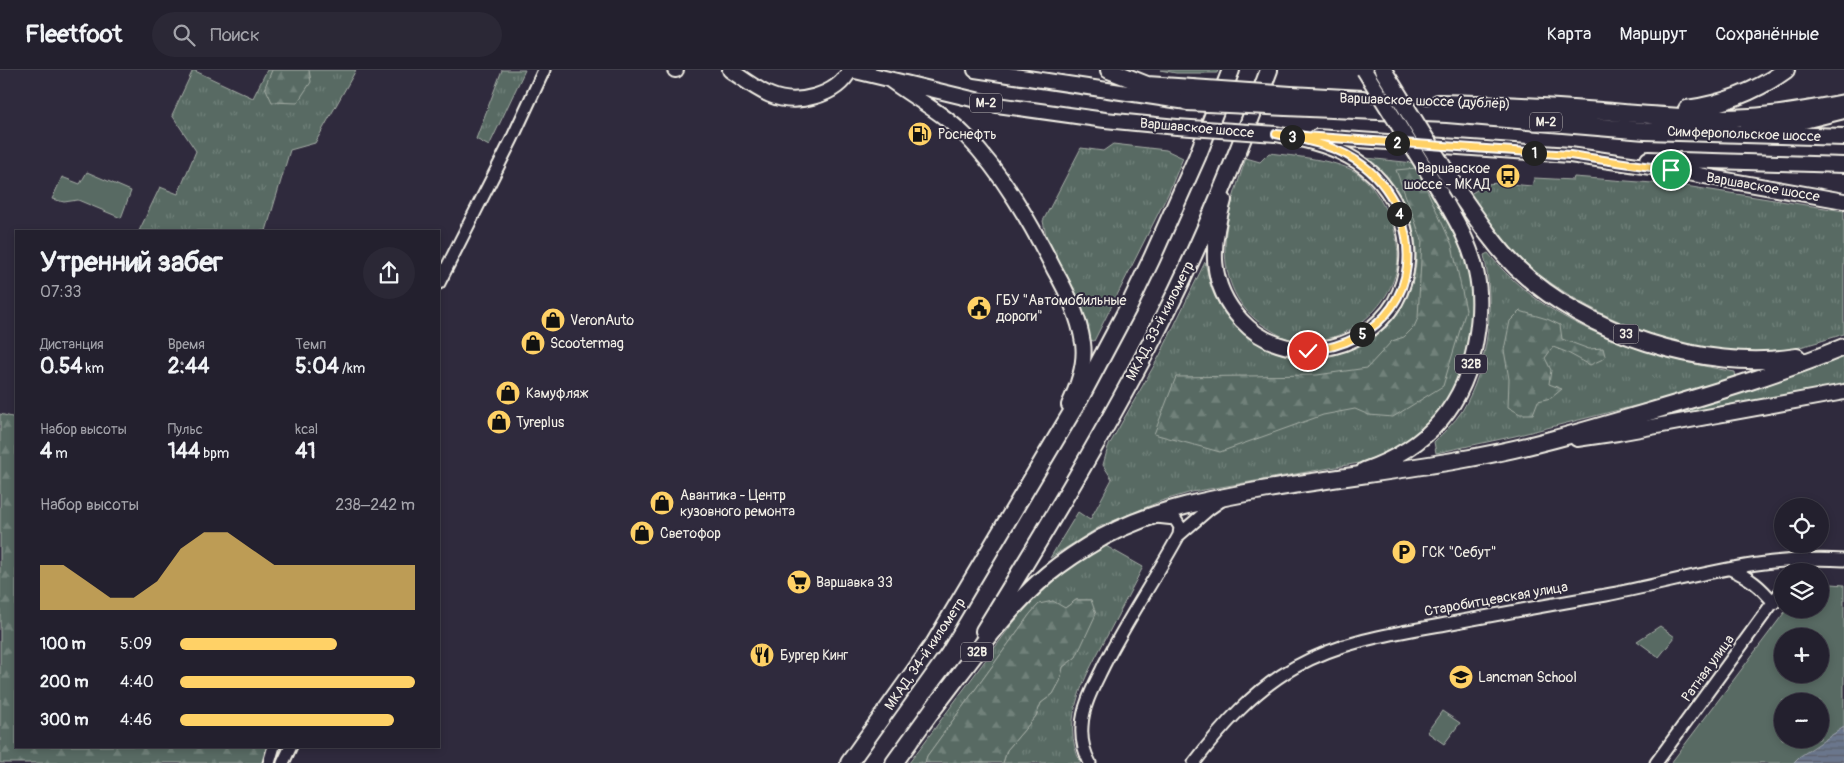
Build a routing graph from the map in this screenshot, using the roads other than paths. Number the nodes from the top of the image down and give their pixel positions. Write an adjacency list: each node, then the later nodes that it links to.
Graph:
1 (544, 70): 29 (street)
2 (730, 70): 3 (main road)
3 (851, 70): 11 (main road, Варшавское шоссе / М-2)
4 (976, 70): 12 (main road, Варшавское шоссе / М-2)
5 (1109, 70): 13 (highway)
6 (1231, 70): 33 (highway)
7 (1269, 70): 20 (highway, МКАД, 33-й километр)
8 (1364, 70): 34 (main road, 32B, bridge)
9 (1383, 70): 30 (highway, 33, bridge)
10 (1786, 70): 18 (highway)
11 (890, 80): 23 (main road, Варшавское шоссе / М-2, bridge); 33 (main road)
12 (1065, 84): 13 (main road); 14 (main road, Варшавское шоссе / М-2)
13 (1147, 85): 14 (highway)
14 (1189, 95): 15 (highway, Варшавское шоссе / М-2, bridge)
15 (1288, 101): 18 (highway, Варшавское шоссе (дублёр)); 22 (highway, Варшавское шоссе / М-2)
16 (1844, 103): 19 (highway, Варшавское шоссе (дублёр))
17 (1844, 111): 21 (main road, Варшавское шоссе)
18 (1650, 115): 19 (highway, Варшавское шоссе (дублёр))
19 (1682, 116): 21 (street)
20 (1247, 126): 23 (main road); 43 (highway, МКАД, 33-й километр)
21 (1736, 128): 22 (main road, Варшавское шоссе); 24 (street)
22 (1645, 131): 24 (highway, Симферопольское шоссе / М-2)
23 (1276, 134): 26 (main road, Варшавское шоссе / М-2)
24 (1787, 136): 25 (highway, Симферопольское шоссе / М-2)
25 (1844, 137)
26 (1570, 155): 27 (main road, Симферопольское шоссе / М-2); 28 (main road, Варшавское шоссе)
27 (1844, 165)
28 (1844, 201)
29 (440, 281)
30 (1844, 345): 32 (highway, 33)
31 (1844, 392): 32 (main road)
32 (1541, 443): 34 (highway, 33)
33 (1050, 450): 48 (highway, МКАД, 34-й километр)
34 (1339, 477): 35 (highway, 32B)
35 (1229, 496): 36 (highway, 32B); 37 (street)
36 (1146, 517): 37 (street); 43 (highway, 32B)
37 (1179, 535): 50 (street)
38 (1803, 558): 39 (street, Старобитцевская улица); 40 (street); 41 (street, Старобитцевская улица)
39 (1844, 560)
40 (1800, 563)
41 (1730, 569): 42 (street); 51 (street, Старобитцевская улица)
42 (1774, 603): 52 (street, Ратная улица)
43 (933, 709): 49 (highway)
44 (273, 748): 46 (street)
45 (290, 748): 47 (street)
46 (269, 763)
47 (283, 763)
48 (849, 763)
49 (894, 763)
50 (1090, 763)
51 (1194, 763)
52 (1656, 763)

